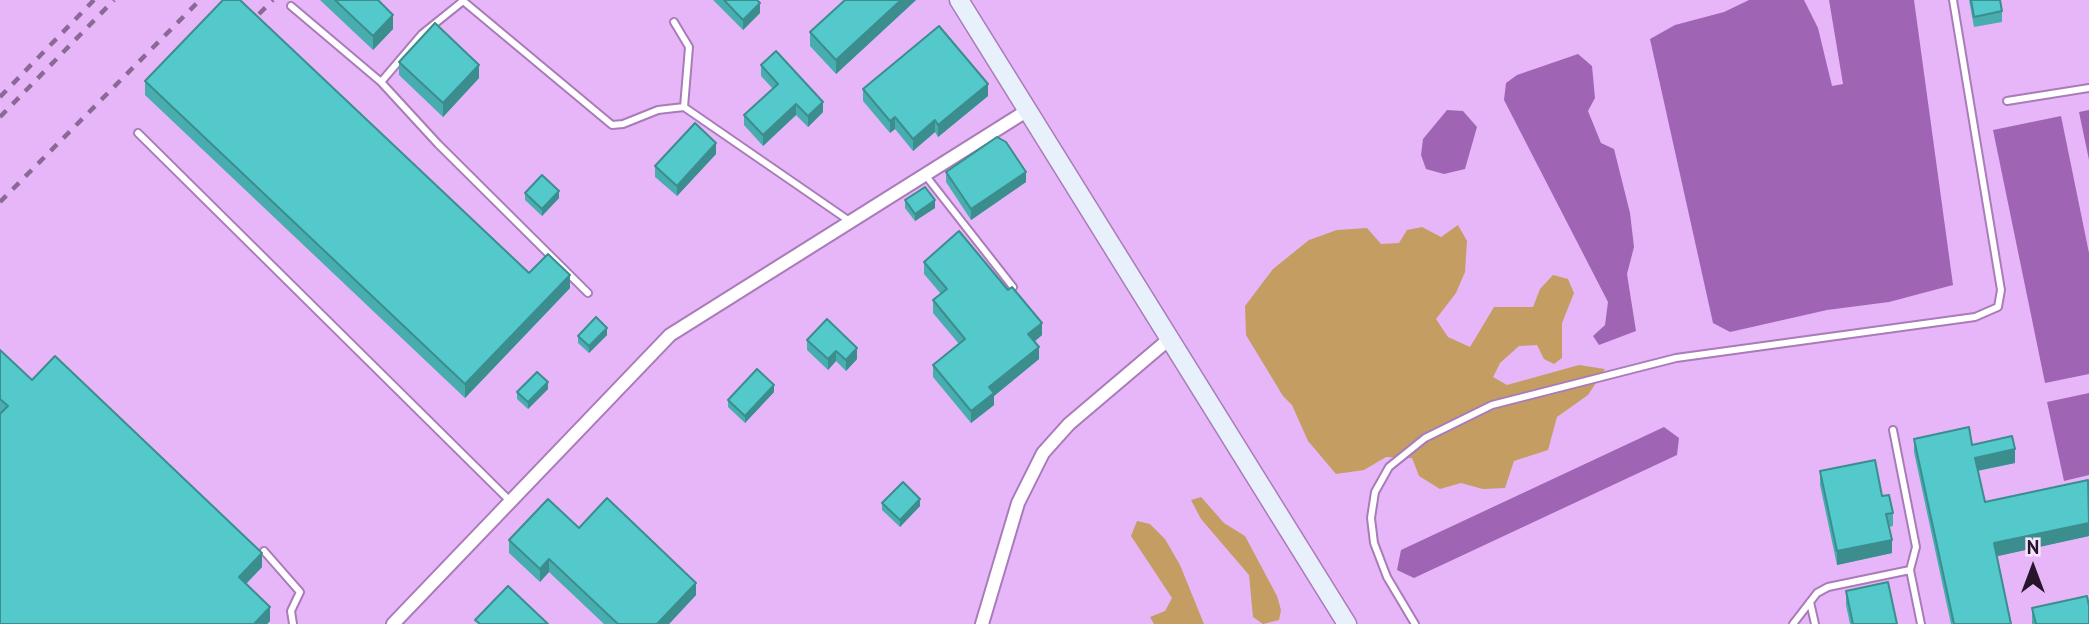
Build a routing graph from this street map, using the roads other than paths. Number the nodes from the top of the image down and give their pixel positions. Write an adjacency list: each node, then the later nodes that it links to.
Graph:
1 (463, 0): 6 (lane); 9 (lane)
2 (959, 0): 10 (street)
3 (1953, 0): 26 (lane)
4 (291, 6): 6 (lane)
5 (674, 22): 9 (lane)
6 (381, 82): 15 (lane)
7 (2089, 88): 8 (lane)
8 (2007, 101)
9 (684, 107): 13 (lane)
10 (1028, 110): 12 (street); 16 (street)
11 (138, 132): 18 (lane)
12 (926, 176): 13 (street); 14 (lane)
13 (848, 220): 18 (street)
14 (1013, 287)
15 (588, 293)
16 (1168, 340): 24 (street); 25 (street)
17 (1893, 430): 20 (lane)
18 (511, 502): 23 (street)
19 (264, 551): 22 (lane)
20 (1910, 570): 21 (lane); 29 (lane)
21 (1810, 602): 27 (lane); 28 (lane)
22 (293, 624)
23 (393, 624)
24 (982, 624)
25 (1347, 624)
26 (1415, 624)
27 (1793, 624)
28 (1815, 624)
29 (1921, 624)

